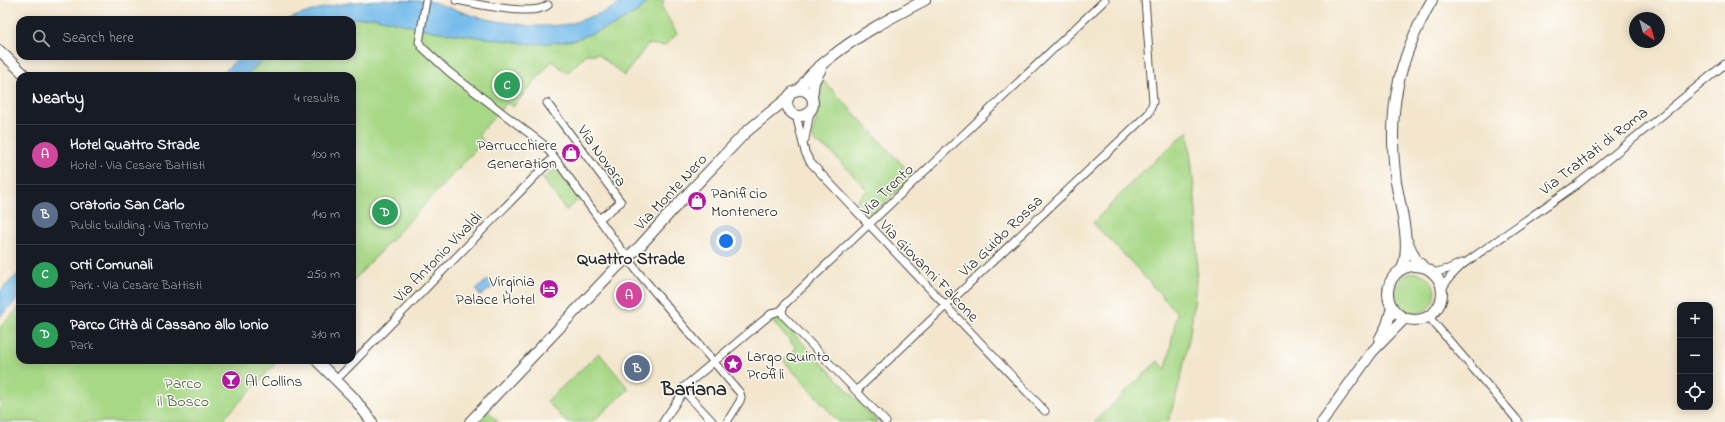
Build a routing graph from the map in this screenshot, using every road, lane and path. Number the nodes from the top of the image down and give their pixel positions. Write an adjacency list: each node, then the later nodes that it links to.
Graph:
1 (426, 0): 20 (street)
2 (456, 0): 7 (street)
3 (925, 0): 9 (street)
4 (1105, 0): 22 (street, Via Trento)
5 (1145, 0): 30 (street, Via Guido Rossa)
6 (1432, 0): 23 (street)
7 (548, 5)
8 (0, 51): 11 (street)
9 (825, 62): 12 (street); 14 (street)
10 (1725, 64): 24 (street, Via Trattati di Roma)
11 (22, 72)
12 (800, 90): 13 (street); 14 (street)
13 (789, 97): 17 (street); 18 (street, Via Monte Nero)
14 (812, 97): 16 (street)
15 (547, 103): 21 (street, Via Novara)
16 (810, 112): 17 (street); 19 (street, Via Giovanni Falcone)
17 (795, 114): 18 (street, Via Monte Nero); 19 (street, Via Giovanni Falcone)
18 (761, 120): 25 (street, Via Monte Nero)
19 (804, 143): 22 (street, Via Giovanni Falcone)
20 (554, 157): 21 (street); 36 (street, Via Antonio Vivaldi)
21 (599, 219): 25 (street)
22 (868, 226): 30 (street, Via Giovanni Falcone); 32 (street, Via Trento)
23 (1404, 232): 26 (street); 27 (street)
24 (1475, 255): 28 (street, Via Trattati di Roma); 29 (street, Via Trattati di Roma)
25 (628, 258): 37 (street); 47 (street, Via Monte Nero)
26 (1424, 267): 27 (street); 28 (street)
27 (1402, 269): 31 (street)
28 (1433, 273): 29 (street)
29 (1441, 290): 33 (street)
30 (946, 306): 43 (street, Via Guido Rossa); 44 (street, Via Giovanni Falcone)
31 (1392, 307): 34 (street); 35 (street)
32 (782, 310): 37 (street, Via Trento); 43 (street)
33 (1428, 316): 34 (street); 53 (street)
34 (1405, 318): 35 (street)
35 (1372, 352): 52 (street)
36 (356, 360)
37 (714, 362): 42 (street, Via Trento); 50 (street)
38 (320, 364): 45 (street)
39 (329, 364): 41 (street)
40 (352, 364): 41 (street, Via Antonio Vivaldi)
41 (341, 375): 46 (street)
42 (683, 390): 48 (street, Via Trento); 49 (street)
43 (856, 391): 51 (street)
44 (1045, 411)
45 (372, 422)
46 (379, 422)
47 (470, 422)
48 (663, 422)
49 (713, 422)
50 (727, 422)
51 (884, 422)
52 (1322, 422)
53 (1519, 422)

